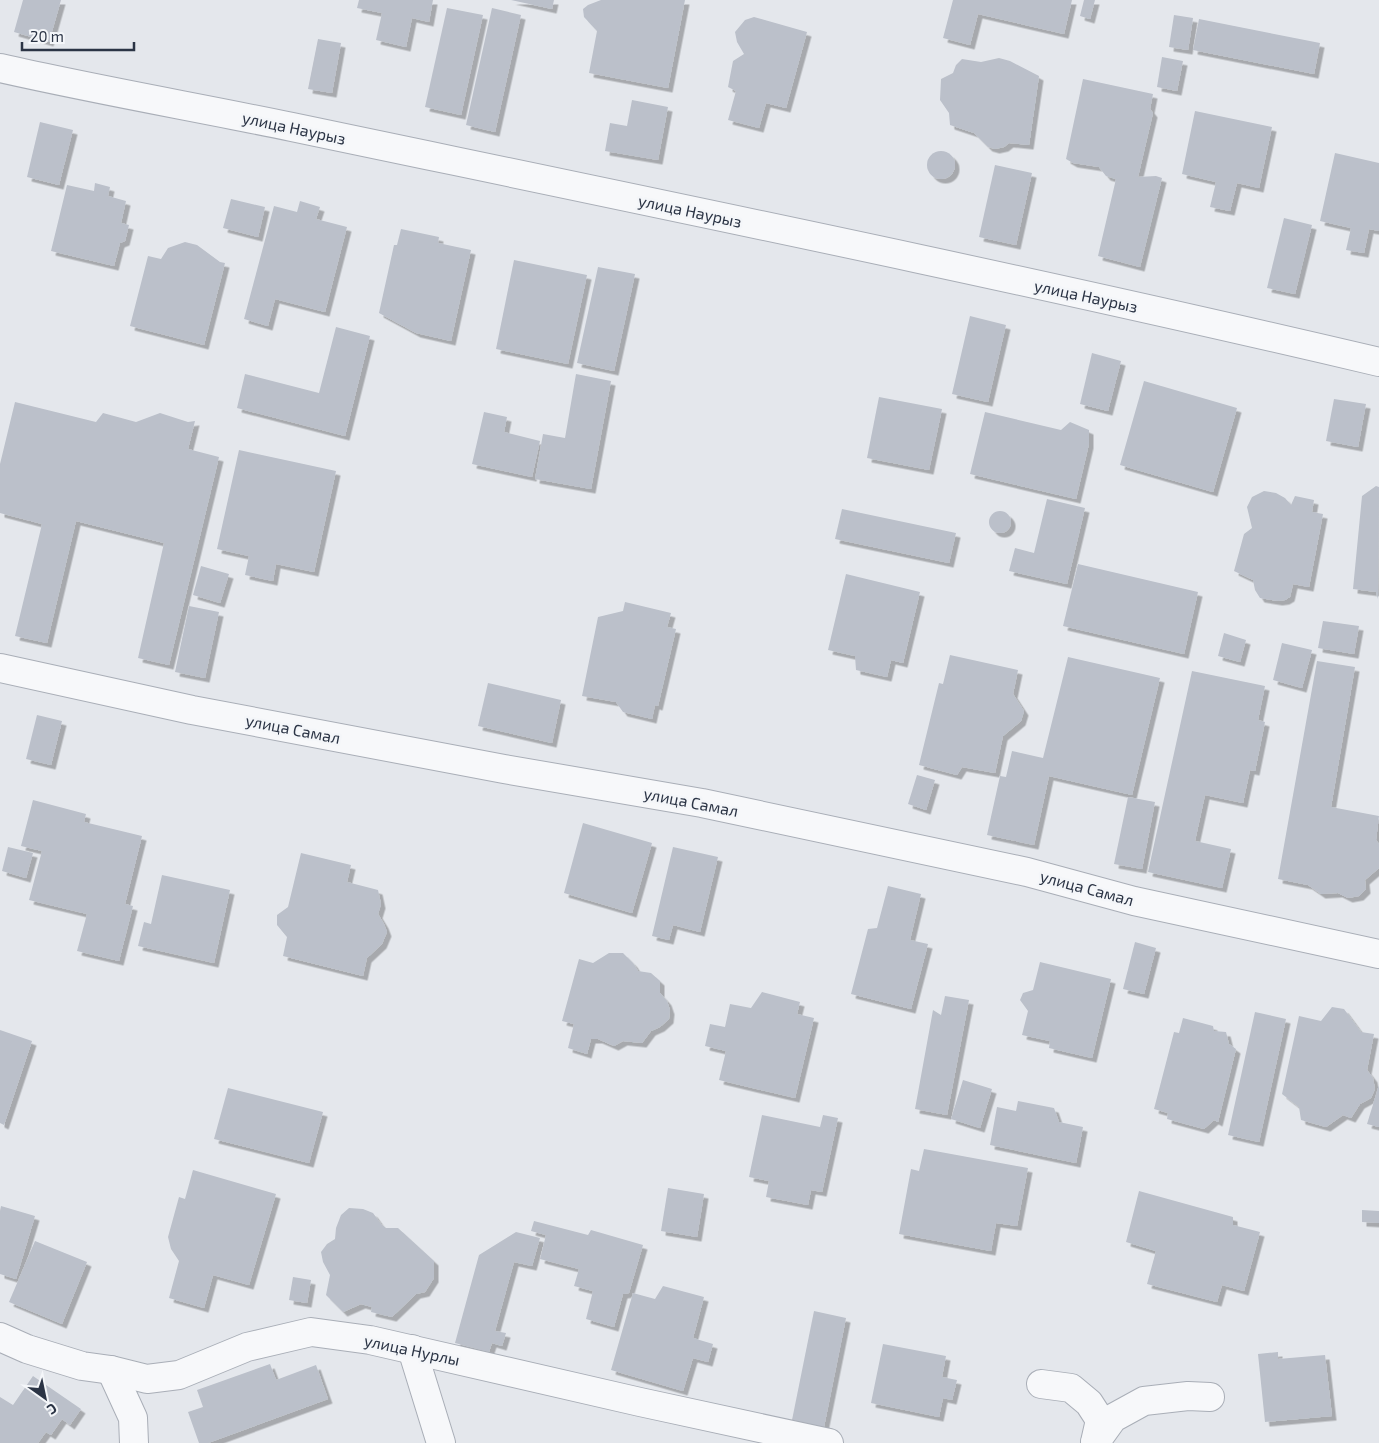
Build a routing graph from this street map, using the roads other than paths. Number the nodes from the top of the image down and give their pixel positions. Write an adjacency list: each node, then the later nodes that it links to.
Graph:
1 (0, 68): 2 (street, улица Наурыз)
2 (1379, 362)
3 (0, 668): 4 (street, улица Самал)
4 (1379, 954)
5 (0, 1337): 7 (street, улица Нурлы)
6 (412, 1349): 7 (street, улица Нурлы); 12 (street); 13 (street, улица Нурлы)
7 (111, 1370): 11 (street)
8 (1041, 1384): 10 (street)
9 (1210, 1398): 10 (street)
10 (1095, 1442)
11 (134, 1443)
12 (441, 1443)
13 (829, 1443)

